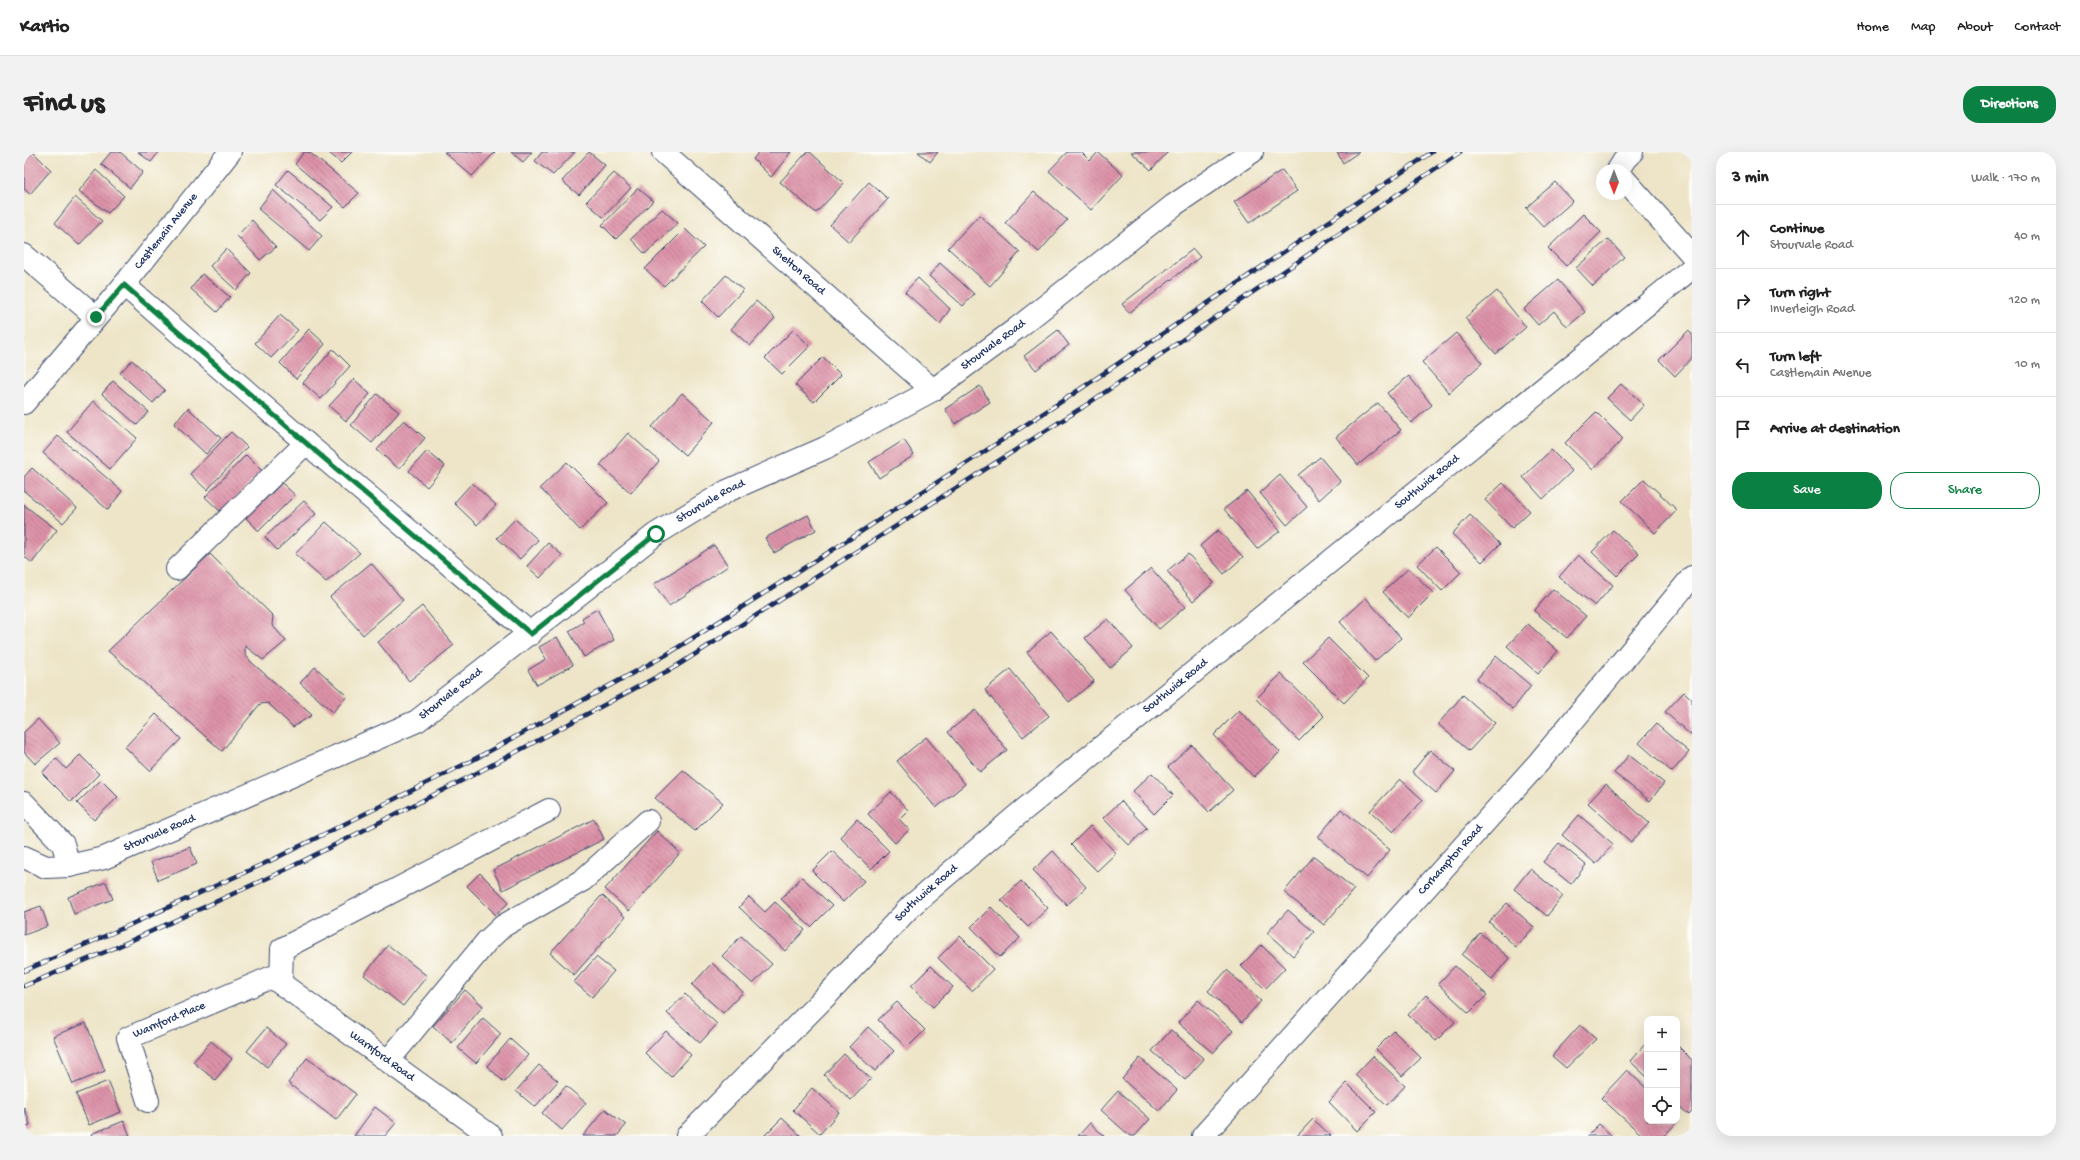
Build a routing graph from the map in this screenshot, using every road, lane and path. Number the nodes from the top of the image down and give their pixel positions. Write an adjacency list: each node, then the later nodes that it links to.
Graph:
1 (230, 152): 10 (street, Castlemain Avenue)
2 (663, 152): 12 (street, Shelton Road)
3 (1252, 152): 12 (street, Stourvale Road)
4 (1632, 152): 5 (street)
5 (1623, 164)
6 (1632, 188): 8 (street)
7 (24, 255): 11 (street)
8 (1692, 255)
9 (1692, 268): 27 (street, Southwick Road)
10 (124, 285): 11 (street, Castlemain Avenue); 14 (street)
11 (96, 317): 13 (street, Castlemain Avenue)
12 (933, 390): 17 (street, Stourvale Road)
13 (24, 403)
14 (306, 443): 15 (street); 17 (street)
15 (177, 569)
16 (1692, 578): 28 (street, Corhampton Road)
17 (531, 634): 22 (street, Stourvale Road)
18 (24, 802): 22 (street)
19 (549, 810): 23 (street)
20 (648, 821): 24 (street)
21 (24, 857): 22 (street, Stourvale Road)
22 (69, 866)
23 (277, 981): 24 (street, Warnford Road); 25 (street, Warnford Place)
24 (388, 1061): 26 (street, Warnford Road)
25 (148, 1102)
26 (491, 1136)
27 (687, 1136)
28 (1203, 1136)

